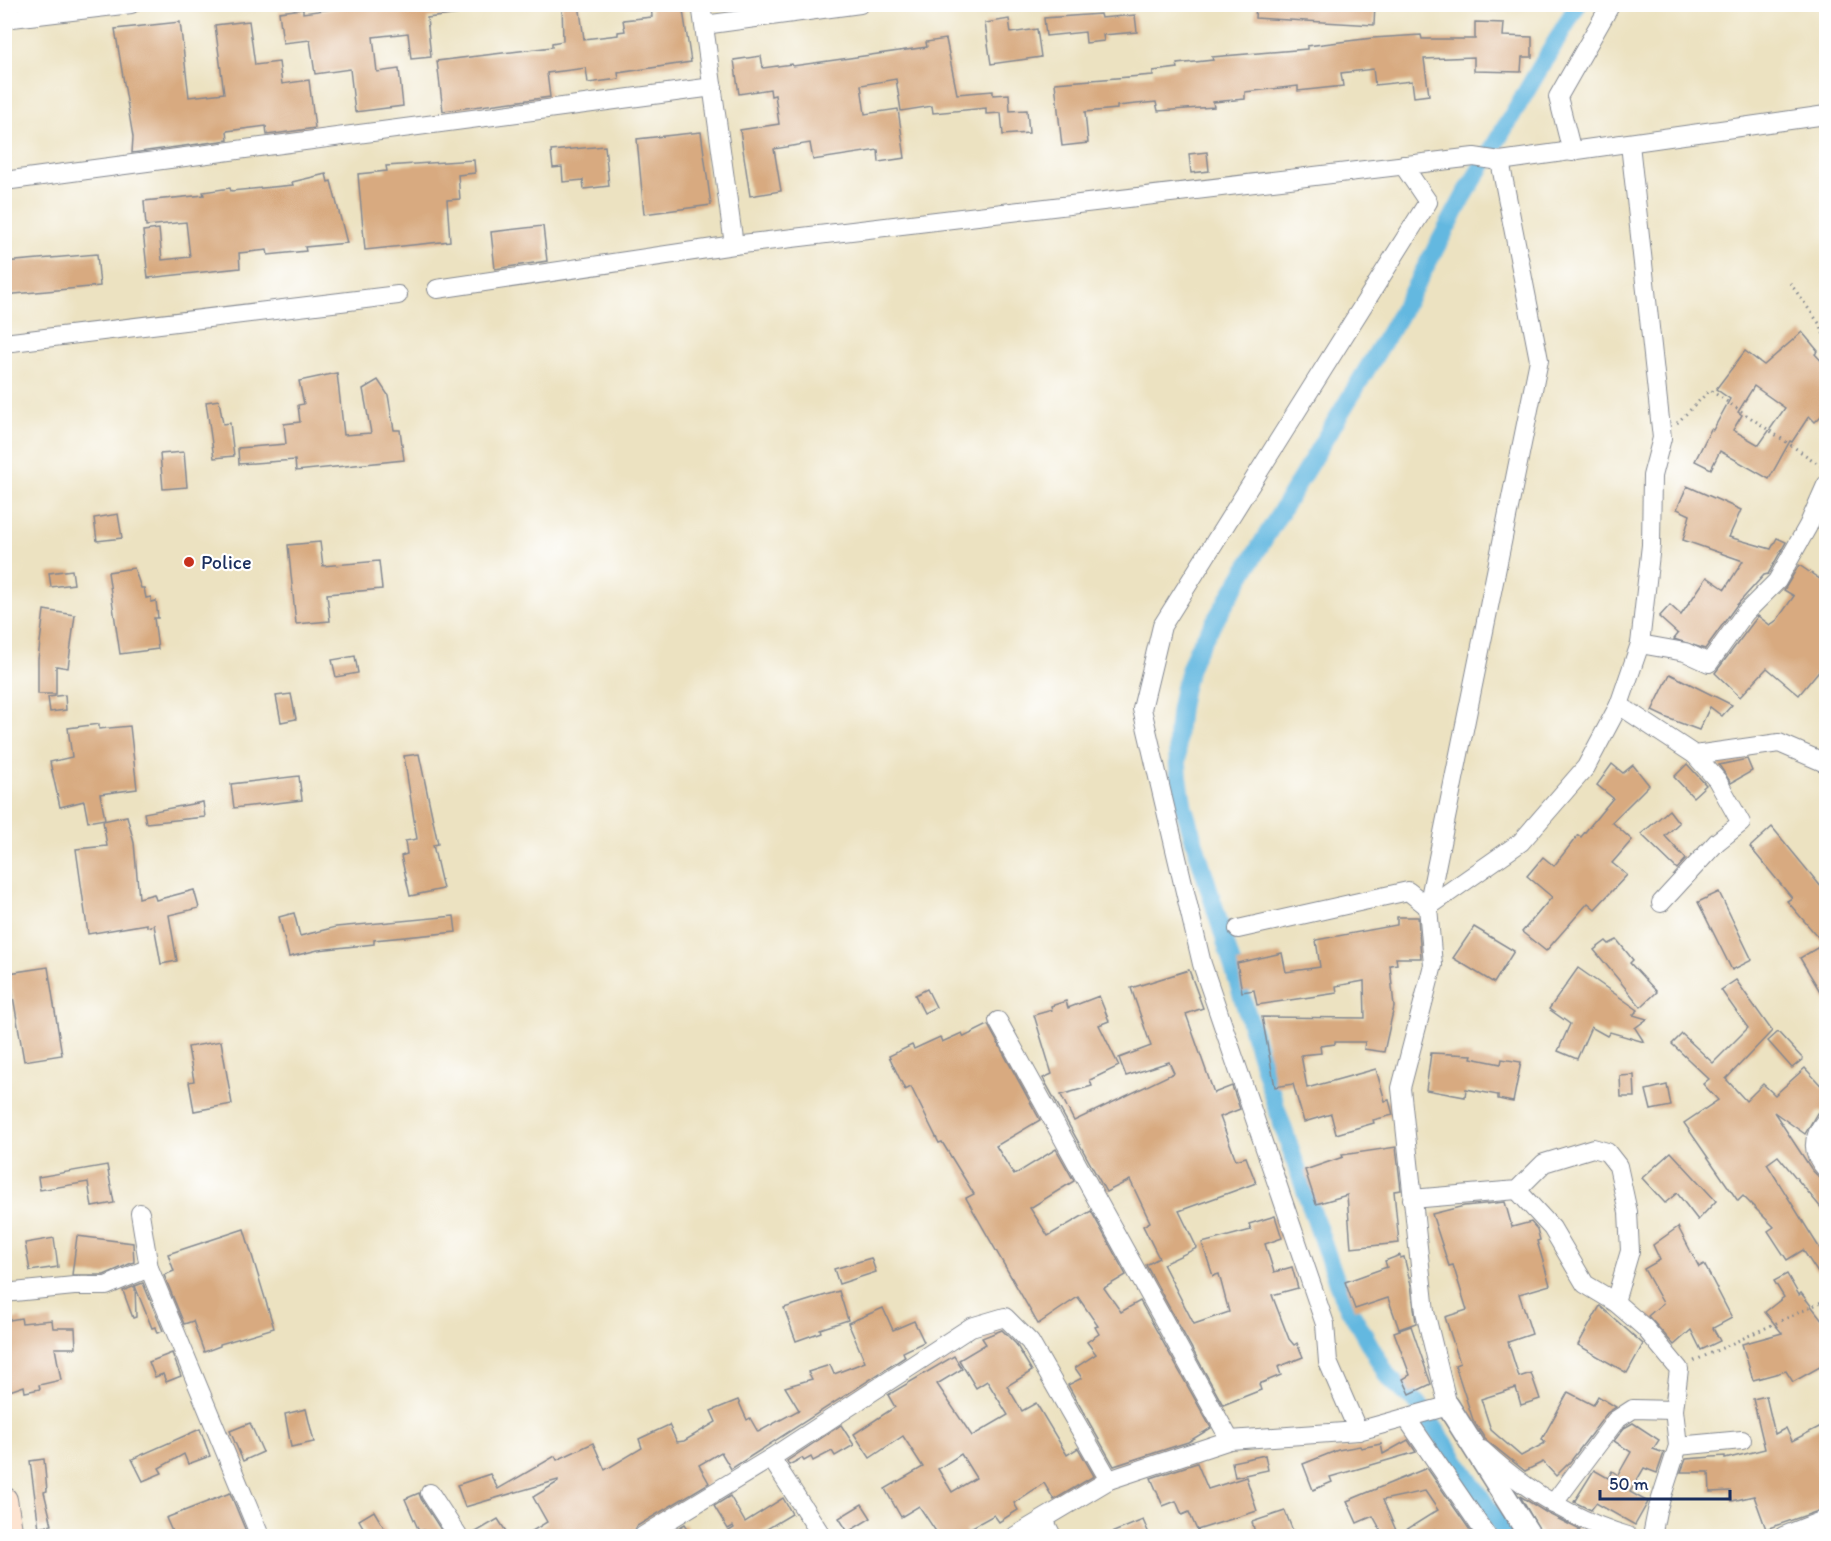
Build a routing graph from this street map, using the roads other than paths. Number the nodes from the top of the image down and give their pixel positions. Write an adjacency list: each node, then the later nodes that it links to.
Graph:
1 (130, 4): 5 (street)
2 (701, 4): 6 (street)
3 (860, 4): 6 (street)
4 (1611, 4): 10 (street)
5 (4, 19)
6 (704, 25): 7 (street)
7 (713, 87): 13 (street); 14 (street)
8 (1827, 115): 9 (street)
9 (1630, 144): 10 (street); 19 (street)
10 (1572, 152): 11 (street)
11 (1500, 161): 12 (street); 24 (street)
12 (1403, 165): 14 (street); 38 (street)
13 (4, 181)
14 (734, 245): 15 (street)
15 (437, 289)
16 (398, 295): 17 (street)
17 (4, 343)
18 (1827, 485): 19 (street)
19 (1640, 644): 20 (street)
20 (1619, 705): 21 (street); 24 (street)
21 (1695, 756): 22 (street); 23 (street)
22 (1825, 763)
23 (1661, 903)
24 (1428, 908): 25 (street); 30 (street)
25 (1238, 929)
26 (998, 1021): 40 (street)
27 (1827, 1120): 28 (street)
28 (1827, 1169)
29 (1517, 1190): 30 (street); 34 (street); 34 (street)
30 (1412, 1199): 35 (street)
31 (140, 1213): 32 (street)
32 (149, 1268): 33 (street); 51 (street)
33 (4, 1293)
34 (1615, 1302): 36 (street)
35 (1438, 1409): 37 (street); 39 (street)
36 (1674, 1410): 42 (street); 47 (street)
37 (1407, 1419): 38 (street); 57 (street)
38 (1358, 1431): 40 (street)
39 (1463, 1432): 47 (street); 58 (street)
40 (1230, 1440): 44 (street)
41 (1742, 1440): 42 (street)
42 (1678, 1446): 60 (street)
43 (771, 1458): 44 (street); 53 (street); 54 (street)
44 (1109, 1480): 49 (street)
45 (430, 1493): 52 (street)
46 (4, 1500): 50 (main road)
47 (1553, 1504): 59 (street)
48 (1827, 1519): 61 (street)
49 (1044, 1520): 55 (street); 56 (street)
50 (10, 1536)
51 (260, 1536)
52 (458, 1536)
53 (643, 1536)
54 (822, 1536)
55 (1016, 1536)
56 (1052, 1536)
57 (1487, 1536)
58 (1530, 1536)
59 (1628, 1536)
60 (1652, 1536)
61 (1784, 1536)

